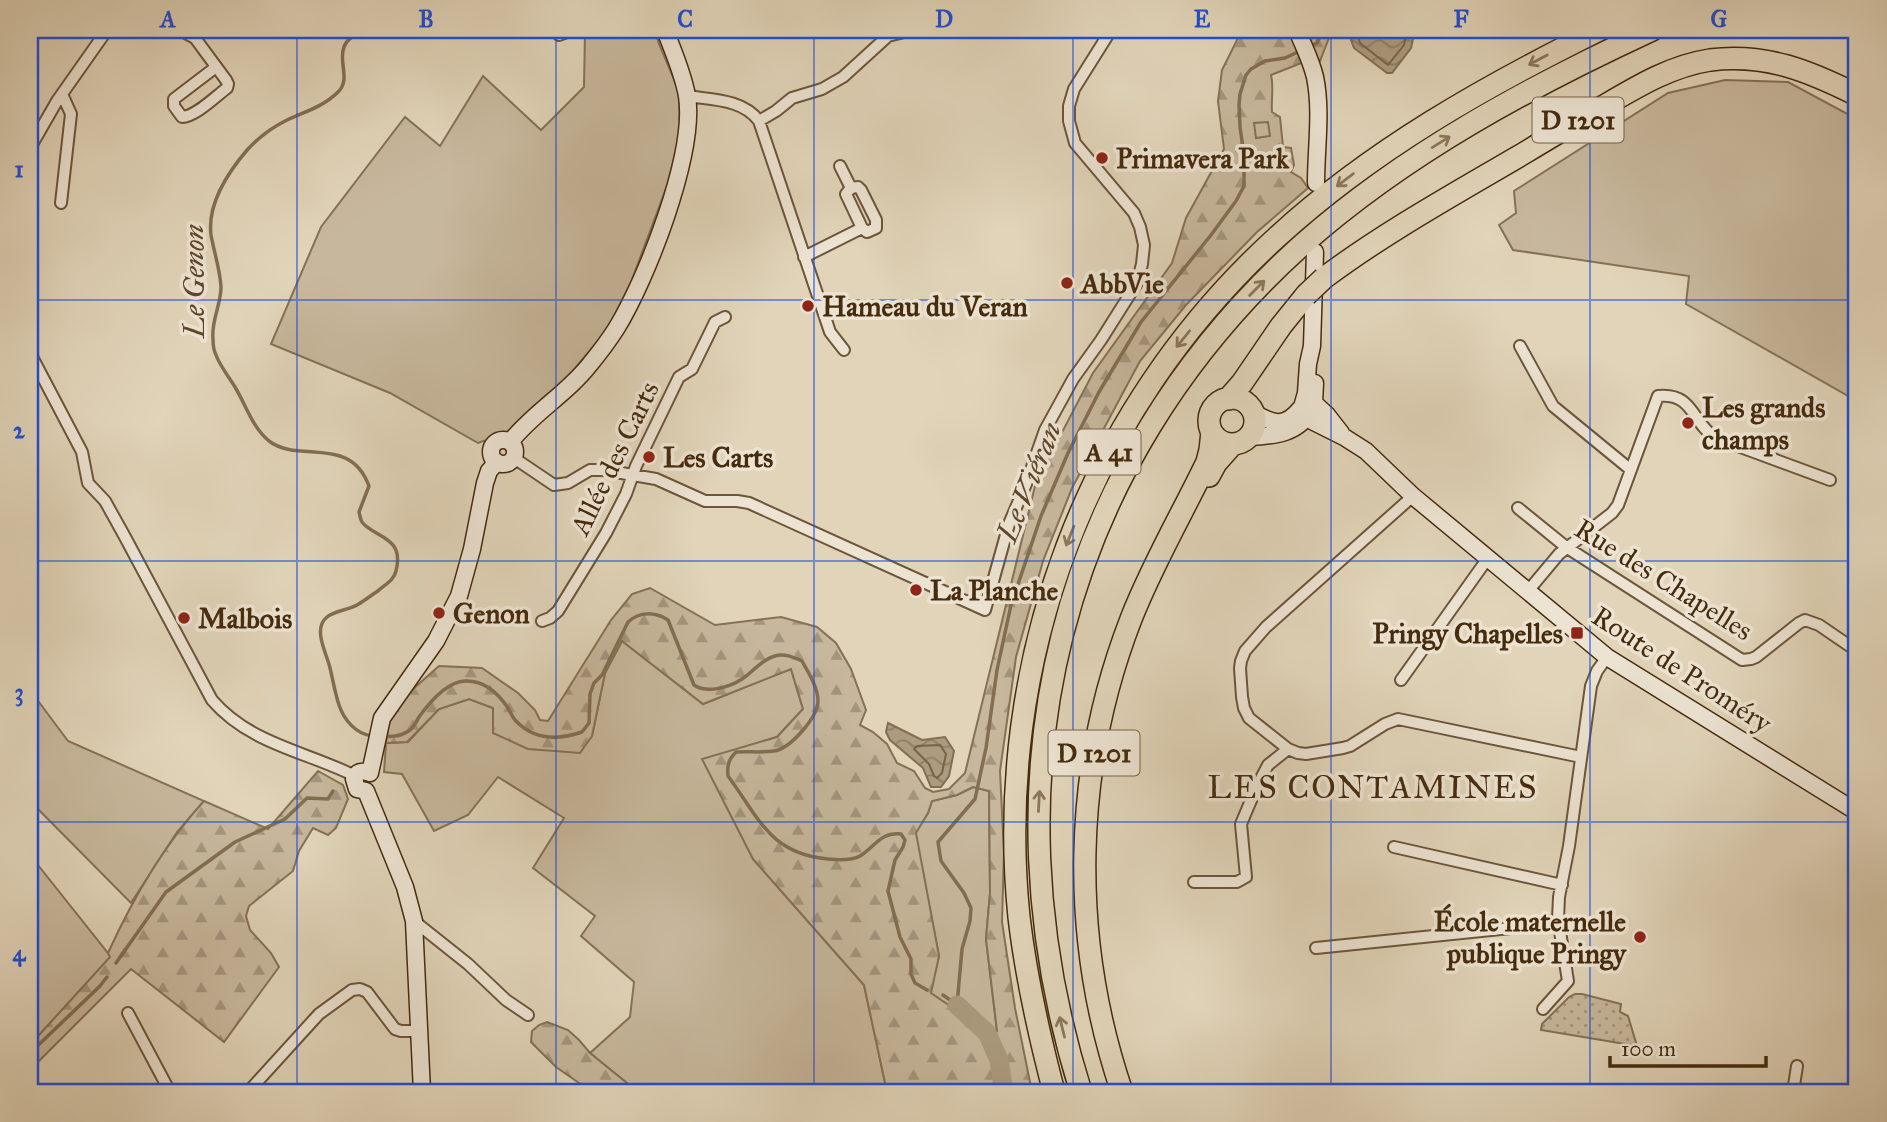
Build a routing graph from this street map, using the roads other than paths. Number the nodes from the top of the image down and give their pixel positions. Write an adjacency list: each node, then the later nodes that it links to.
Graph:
1 (107, 30): 12 (street)
2 (180, 30): 11 (street)
3 (572, 30): 9 (street)
4 (665, 30): 13 (street)
5 (912, 30): 15 (street)
6 (1111, 30): 38 (street)
7 (1599, 30): 67 (highway, A 41, one-way to 67)
8 (1652, 30): 68 (highway, A 41, one-way to 8)
9 (559, 35)
10 (1299, 35): 18 (street)
11 (216, 66): 11 (street)
12 (62, 94): 16 (street); 20 (street)
13 (687, 96): 15 (street); 33 (street)
14 (1857, 96): 25 (highway, D 1201, bridge)
15 (759, 121): 23 (street)
16 (30, 148)
17 (840, 166): 19 (street)
18 (1316, 183)
19 (851, 188): 21 (street); 21 (street)
20 (61, 203)
21 (862, 228): 23 (street)
22 (1315, 252): 30 (street)
23 (804, 257): 27 (street)
24 (725, 317): 38 (street, Allée des Carts)
25 (1272, 337): 29 (highway, D 1201); 31 (highway, D 1201)
26 (1520, 346): 37 (street)
27 (844, 350)
28 (30, 353): 51 (street)
29 (1228, 399): 31 (highway); 32 (highway, D 1201)
30 (1308, 409): 31 (street); 34 (street); 40 (street, Route de Proméry)
31 (1252, 410): 34 (highway, D 1201)
32 (1212, 432): 34 (highway); 69 (highway, D 1201)
33 (511, 441): 35 (street); 36 (street)
34 (1240, 441): 70 (highway, D 1201)
35 (514, 458): 36 (street); 38 (street)
36 (497, 462): 51 (street)
37 (1631, 470): 39 (street); 42 (street)
38 (633, 475): 45 (street, Allée des Carts)
39 (1830, 480)
40 (1413, 496): 43 (street, Route de Proméry); 49 (street)
41 (1518, 508): 42 (street, Rue des Chapelles)
42 (1566, 547): 44 (street); 46 (street, Rue des Chapelles)
43 (1488, 558): 44 (street, Route de Proméry); 48 (street)
44 (1528, 591): 47 (street, Route de Proméry)
45 (542, 621)
46 (1857, 651)
47 (1607, 657): 50 (street); 52 (street, Route de Proméry)
48 (1401, 680)
49 (1288, 748): 50 (street); 54 (street)
50 (1581, 757): 55 (street)
51 (362, 774): 57 (street)
52 (1857, 812)
53 (1394, 847): 55 (street)
54 (1194, 883)
55 (1562, 885): 56 (street)
56 (1558, 919): 58 (street); 59 (street)
57 (414, 921): 61 (street); 62 (street)
58 (1316, 948)
59 (1544, 1009)
60 (128, 1013): 64 (street)
61 (528, 1015)
62 (419, 1031): 65 (street); 66 (street)
63 (1797, 1066): 71 (street)
64 (170, 1092)
65 (248, 1092)
66 (422, 1092)
67 (1054, 1092)
68 (1081, 1092)
69 (1122, 1092)
70 (1132, 1092)
71 (1793, 1092)

